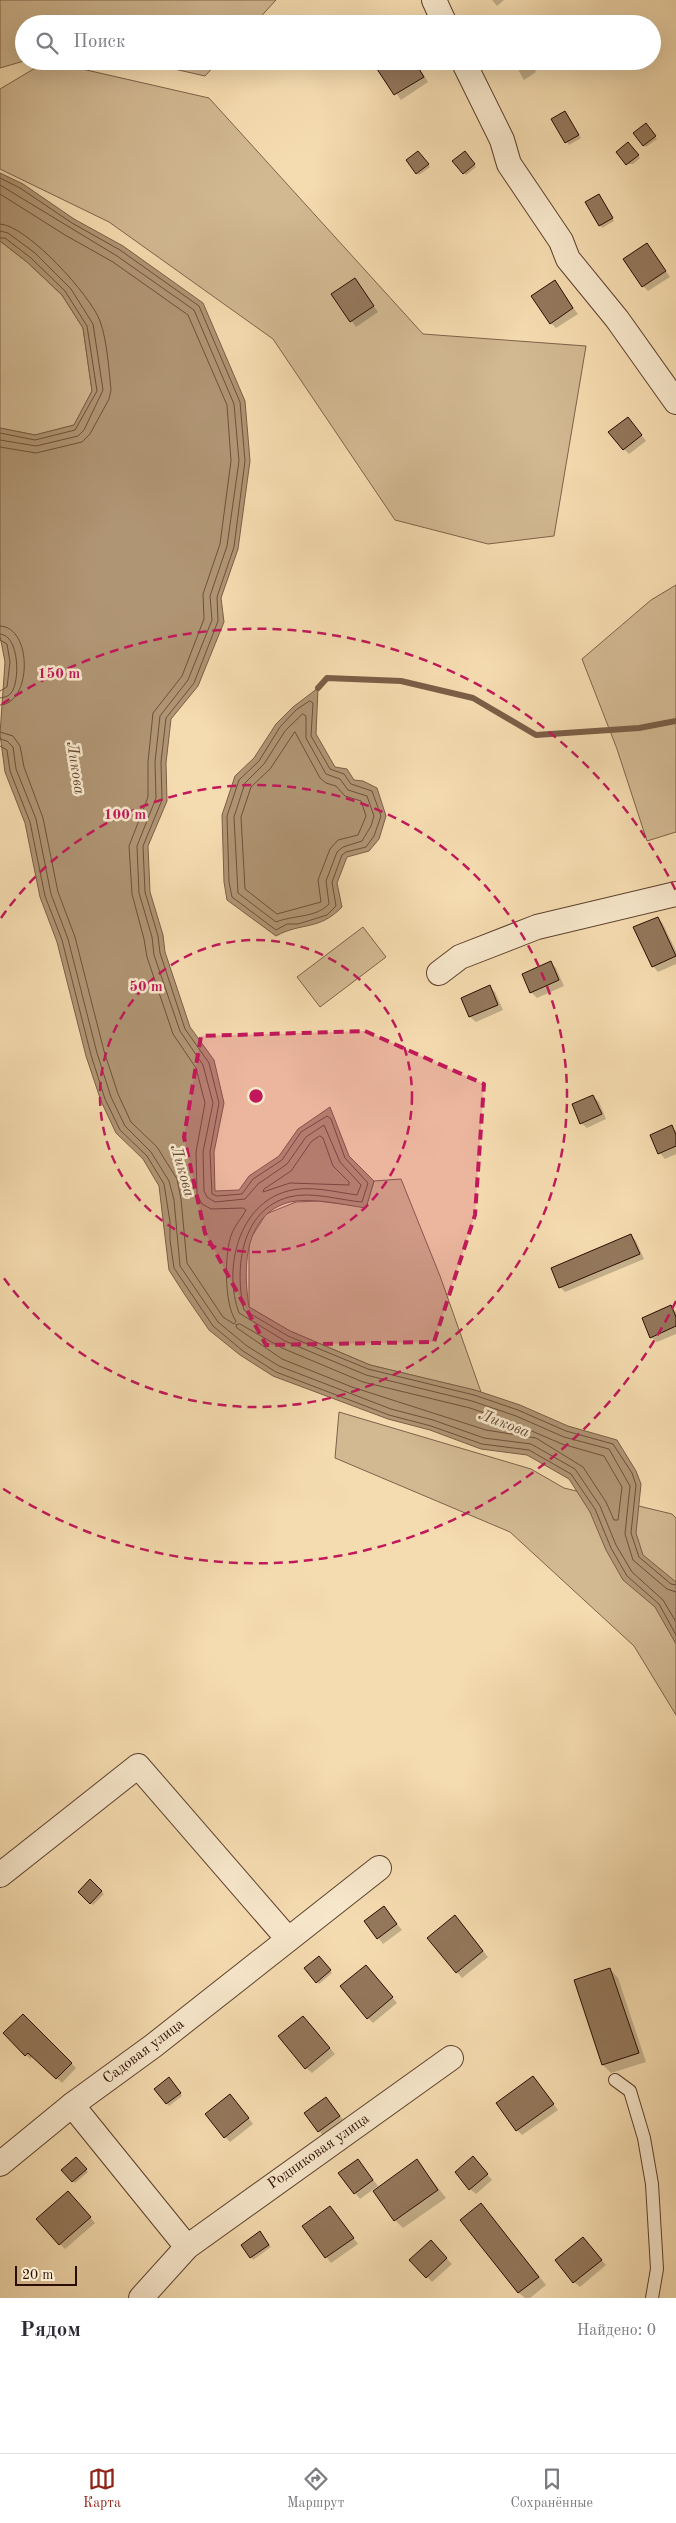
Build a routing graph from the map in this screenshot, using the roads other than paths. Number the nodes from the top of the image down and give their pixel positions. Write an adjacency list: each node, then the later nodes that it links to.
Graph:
1 (434, 0): 2 (street)
2 (441, 15)
3 (467, 70): 4 (street)
4 (676, 402)
5 (676, 894): 6 (street)
6 (439, 973)
7 (379, 1868): 9 (street, Садовая улица)
8 (0, 1875): 9 (street)
9 (288, 1939): 12 (street, Садовая улица)
10 (451, 2058): 14 (street, Родниковая улица)
11 (615, 2080): 16 (lane)
12 (72, 2105): 13 (street, Садовая улица); 14 (street)
13 (0, 2164)
14 (188, 2247): 15 (street, Родниковая улица)
15 (141, 2298)
16 (652, 2298)

